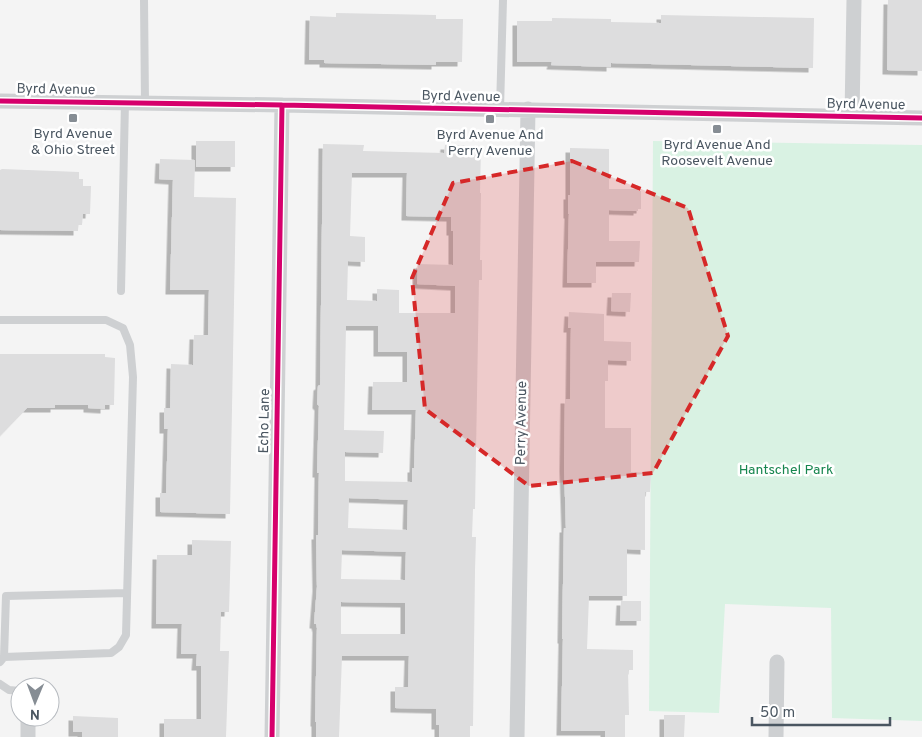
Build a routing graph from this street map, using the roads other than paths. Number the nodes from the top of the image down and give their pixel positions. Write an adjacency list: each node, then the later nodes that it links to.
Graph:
1 (144, 0): 6 (lane)
2 (503, 0): 8 (lane)
3 (854, 0): 10 (street)
4 (0, 101): 5 (street, Byrd Avenue)
5 (125, 102): 6 (street, Byrd Avenue); 12 (lane)
6 (145, 102): 7 (street, Byrd Avenue)
7 (282, 104): 8 (street, Byrd Avenue); 17 (street, Echo Lane)
8 (500, 109): 9 (street, Byrd Avenue)
9 (528, 109): 10 (street, Byrd Avenue); 18 (street, Perry Avenue)
10 (852, 116): 11 (street, Byrd Avenue)
11 (922, 118)
12 (121, 291)
13 (0, 320): 14 (lane)
14 (127, 593): 15 (lane); 15 (lane)
15 (2, 659)
16 (777, 662): 19 (street)
17 (272, 737)
18 (517, 737)
19 (776, 737)

